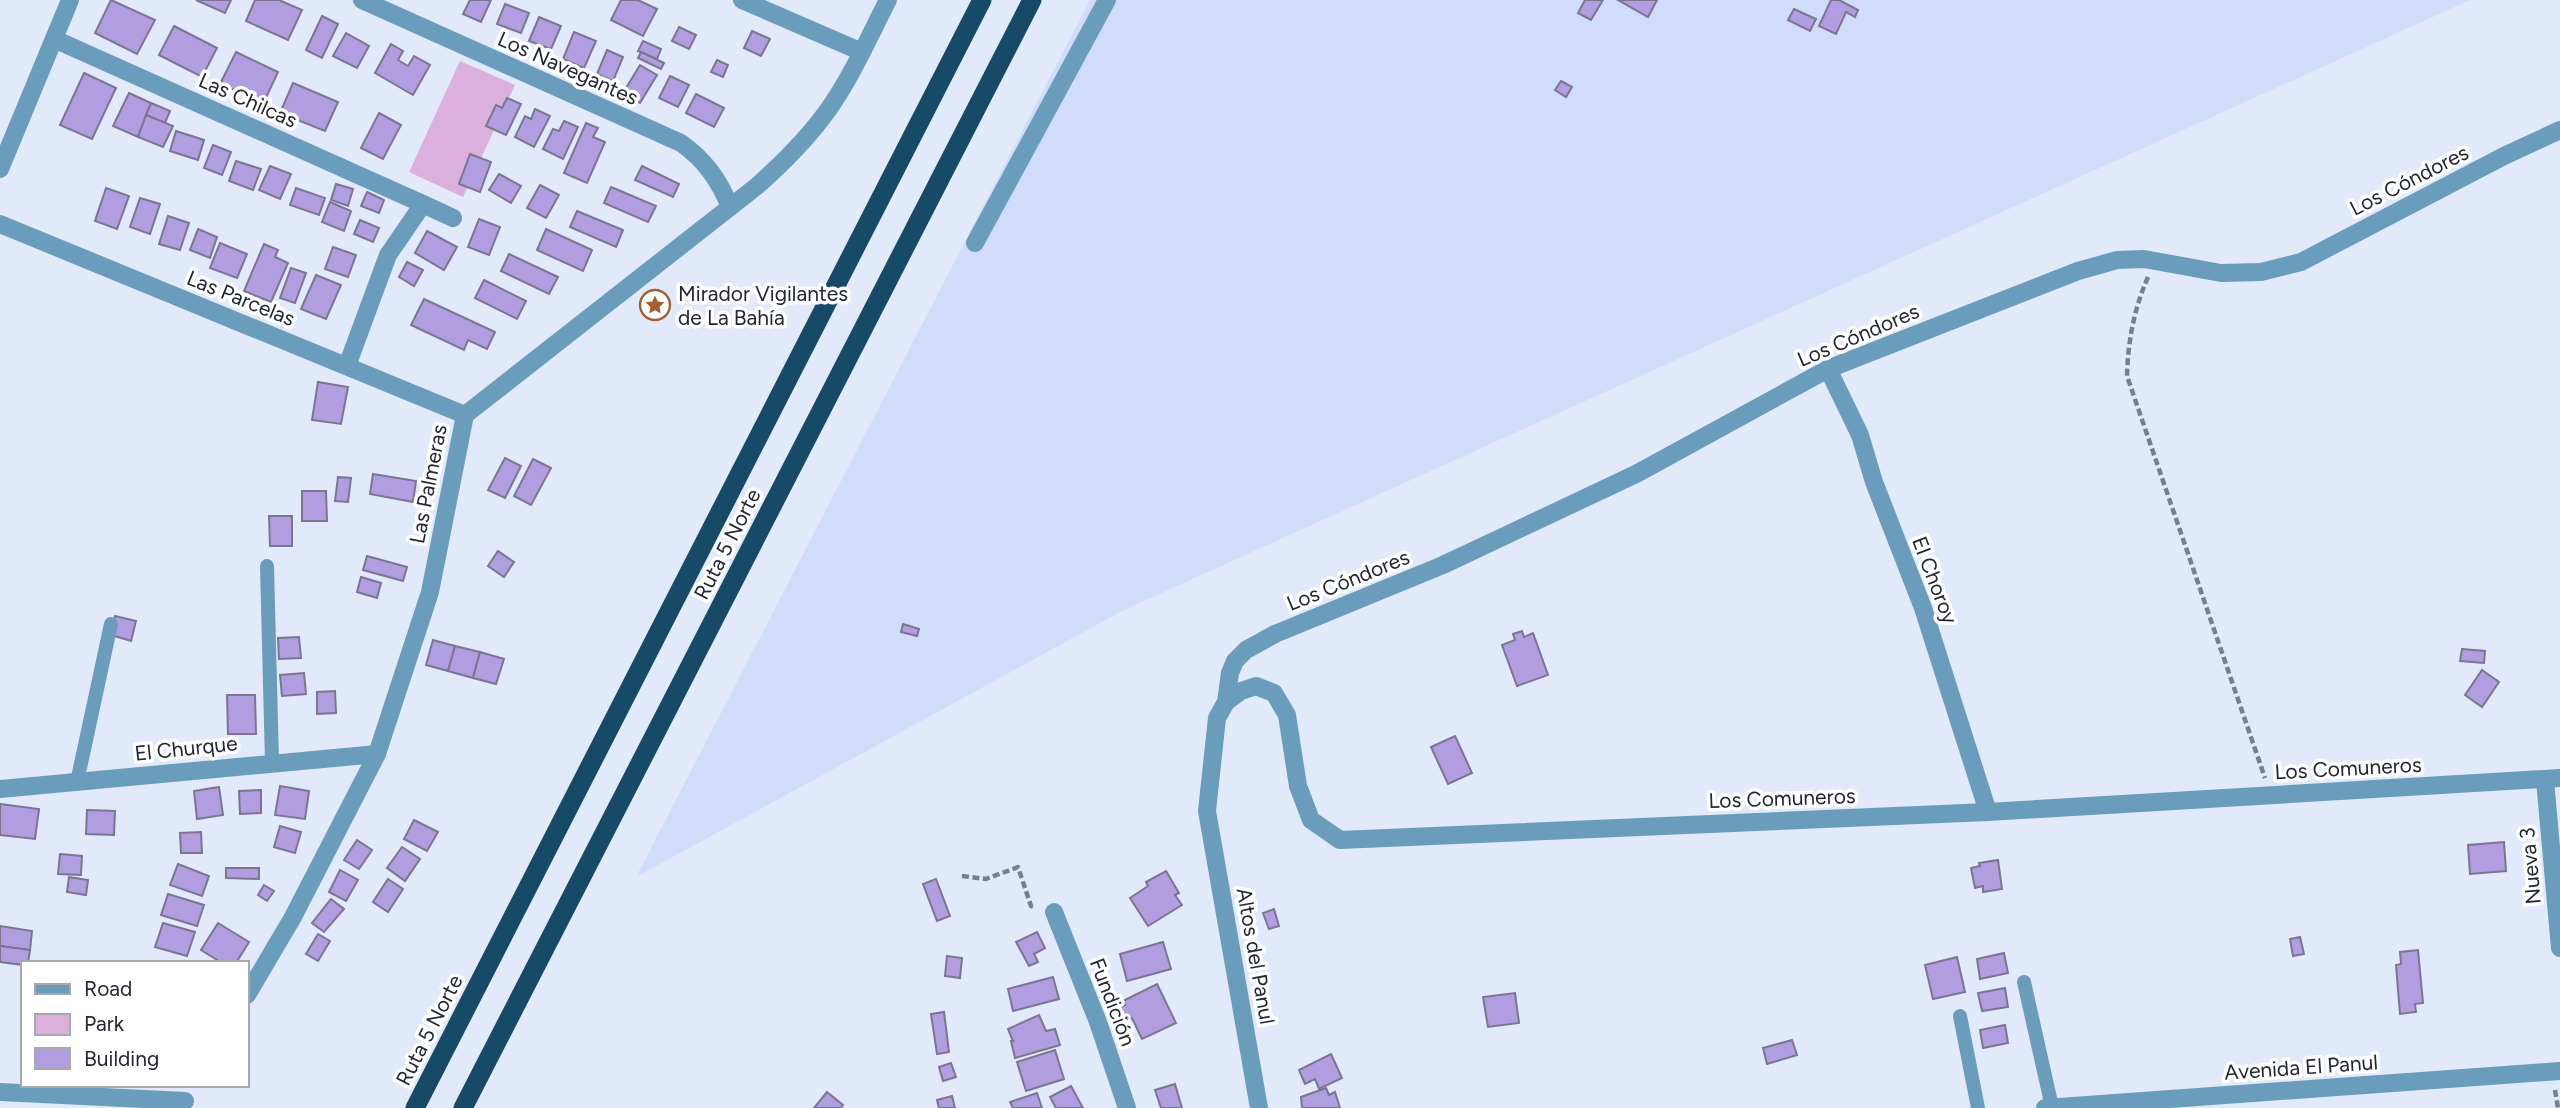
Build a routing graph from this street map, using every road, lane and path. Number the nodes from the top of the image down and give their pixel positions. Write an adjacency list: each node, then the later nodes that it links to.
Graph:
1 (70, 0): 8 (street)
2 (362, 0): 13 (street, Los Navegantes)
3 (742, 0): 9 (street)
4 (888, 0): 9 (street, Las Palmeras)
5 (982, 0): 41 (highway, Ruta 5 Norte)
6 (1031, 0): 42 (highway, Ruta 5 Norte)
7 (1107, 0): 16 (street)
8 (54, 38): 11 (street); 12 (street, Las Chilcas)
9 (862, 52): 13 (street, Las Palmeras)
10 (2560, 130): 17 (street, Los Cóndores)
11 (0, 169)
12 (423, 204): 14 (street, Las Chilcas); 18 (street)
13 (730, 207): 20 (street, Las Palmeras)
14 (453, 218)
15 (0, 224): 18 (street, Las Parcelas)
16 (975, 243)
17 (2157, 261): 19 (street, Los Cóndores); 29 (path)
18 (347, 366): 20 (street, Las Parcelas)
19 (1828, 369): 23 (street, Los Cóndores); 30 (street, El Choroy)
20 (465, 415): 24 (street, Las Palmeras)
21 (267, 566): 25 (lane)
22 (111, 624): 27 (lane)
23 (1226, 702): 30 (street, Los Comuneros); 44 (street, Altos del Panul)
24 (377, 754): 25 (street, El Churque); 35 (street, Las Palmeras)
25 (272, 762): 27 (street, El Churque)
26 (2552, 779): 29 (street, Los Comuneros); 33 (street, Nueva 3)
27 (77, 782): 28 (street, El Churque)
28 (0, 789)
29 (2271, 796): 30 (street, Los Comuneros)
30 (1988, 812)
31 (962, 876): 32 (path)
32 (1054, 912): 43 (street, Fundición)
33 (2560, 948)
34 (2024, 982): 40 (lane)
35 (248, 993)
36 (1960, 1016): 45 (lane)
37 (2560, 1071): 40 (street, Avenida El Panul)
38 (0, 1092): 39 (street)
39 (188, 1098)
40 (2052, 1107): 46 (street, Avenida El Panul)
41 (415, 1108)
42 (463, 1108)
43 (1127, 1108)
44 (1259, 1108)
45 (1978, 1108)
46 (2045, 1108)

